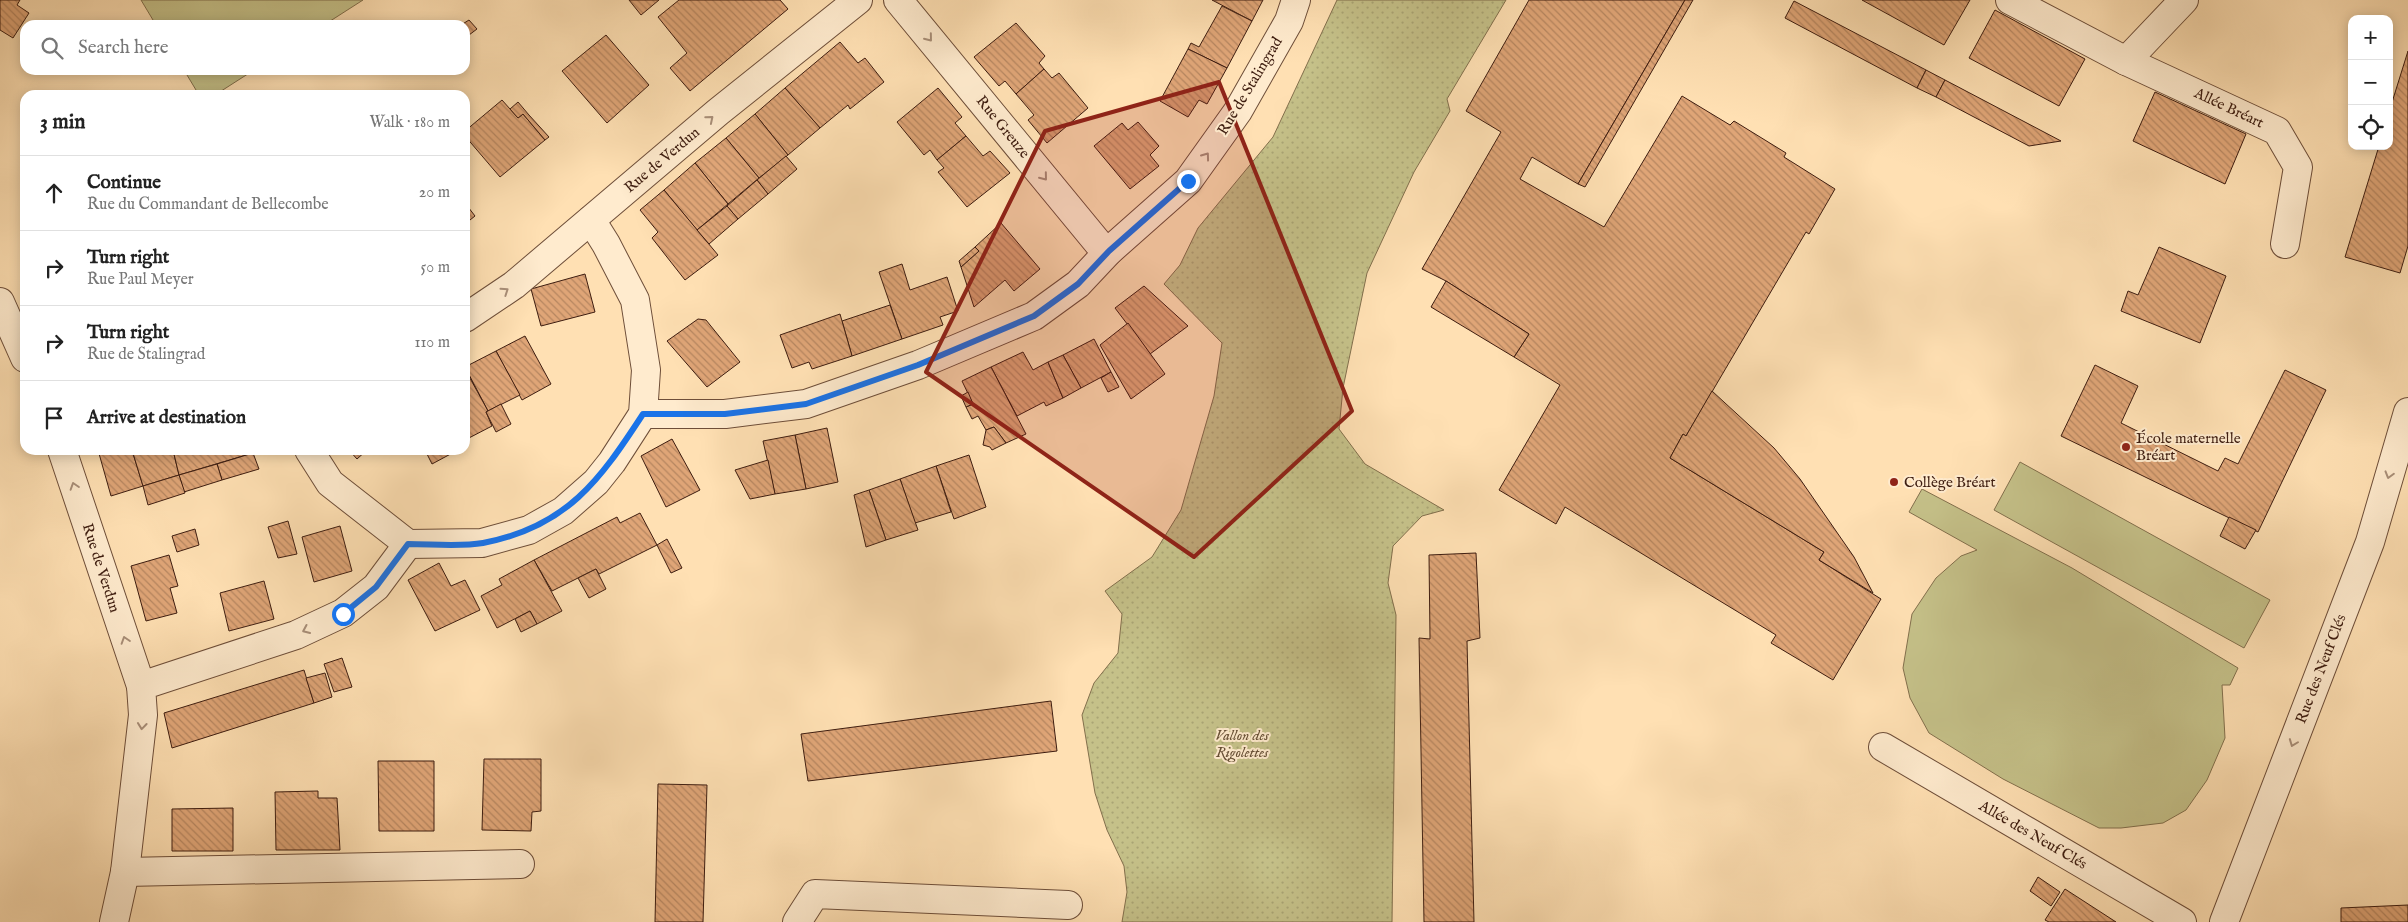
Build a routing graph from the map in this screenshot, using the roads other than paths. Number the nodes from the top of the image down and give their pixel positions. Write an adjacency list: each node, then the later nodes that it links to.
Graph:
1 (858, 0): 7 (street, Rue de Verdun, one-way to 1)
2 (898, 0): 9 (street, Rue Greuze, one-way to 9)
3 (1296, 0): 9 (street, Rue de Stalingrad, one-way to 3)
4 (2010, 0): 6 (street, Allée Bréart)
5 (2184, 0): 6 (street)
6 (2126, 61): 8 (street, Allée Bréart)
7 (591, 220): 11 (street, Rue de Verdun, one-way to 7); 14 (street)
8 (2285, 244)
9 (1109, 251): 14 (street, Rue de Stalingrad)
10 (0, 302): 12 (street)
11 (470, 315)
12 (20, 347)
13 (2408, 412): 26 (street, Rue des Neuf Clés, one-way to 26)
14 (643, 414): 17 (street)
15 (64, 455): 18 (street, Rue de Verdun, one-way to 15)
16 (312, 455): 17 (street)
17 (408, 544): 18 (street, one-way to 18)
18 (141, 686): 21 (street, Rue de Verdun, one-way to 21)
19 (1883, 747): 25 (street, Allée des Neuf Clés)
20 (520, 864): 21 (street)
21 (125, 872): 23 (street, Rue de Verdun)
22 (1068, 905): 24 (street)
23 (114, 922)
24 (797, 922)
25 (2182, 922)
26 (2224, 922)

